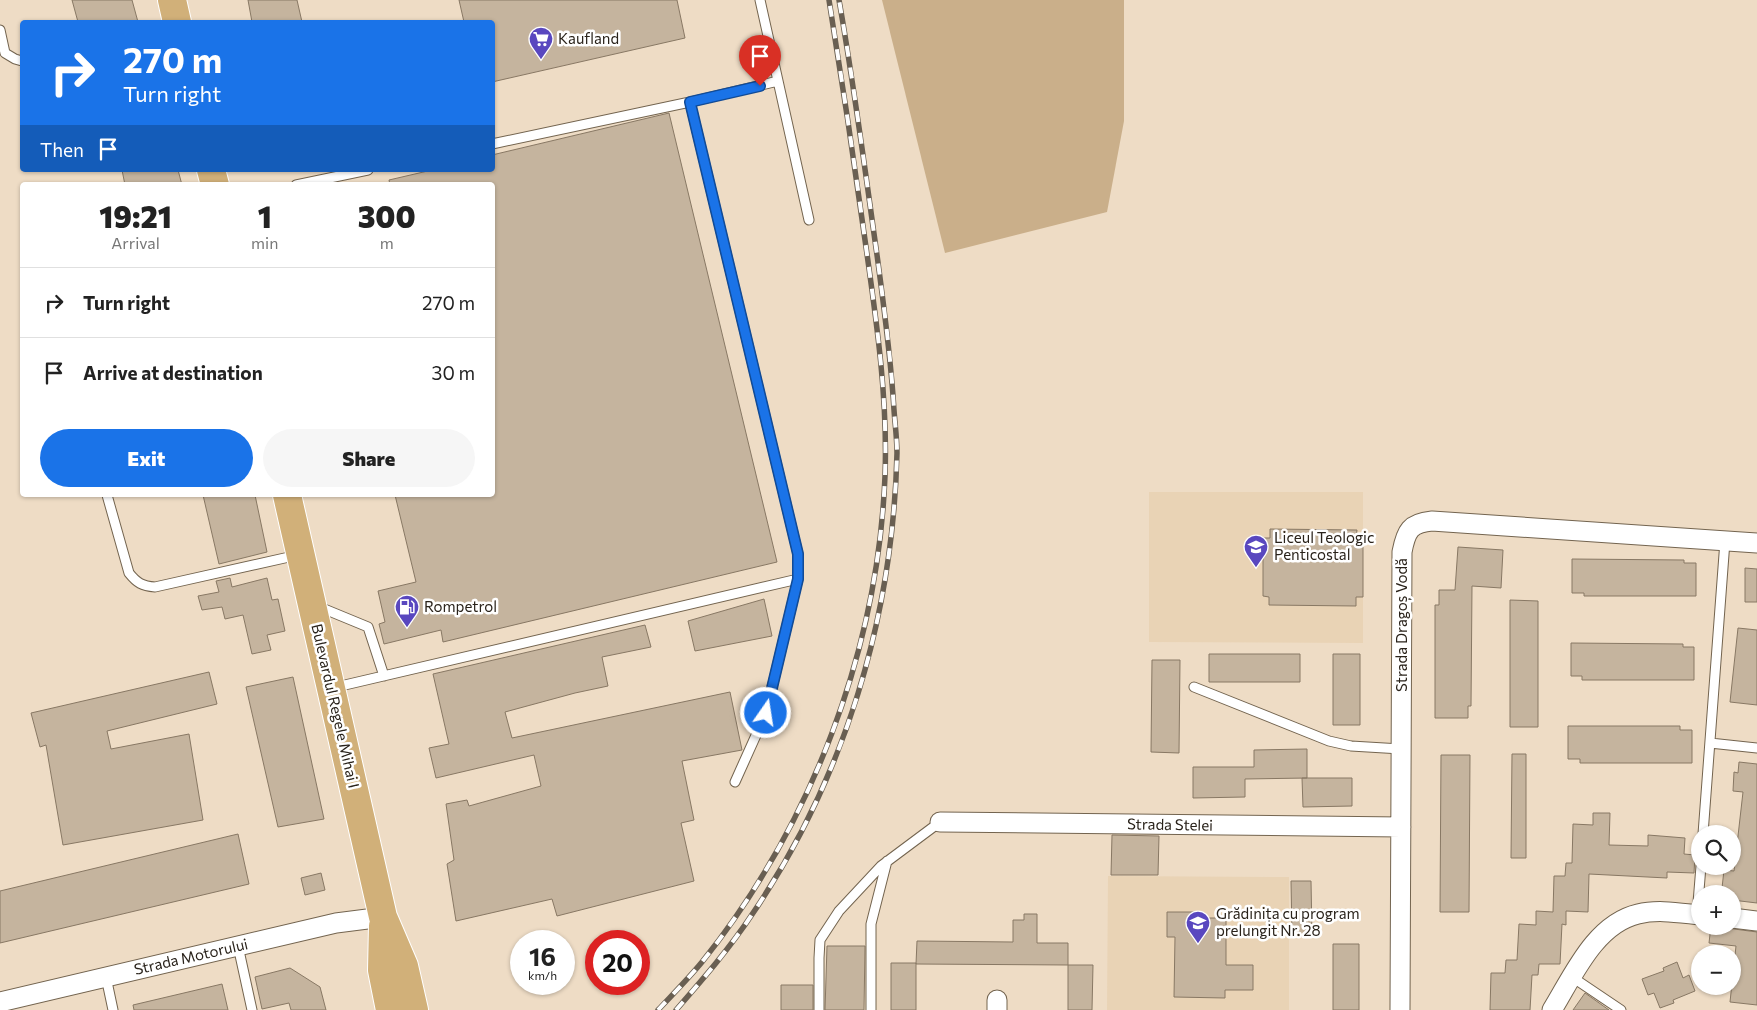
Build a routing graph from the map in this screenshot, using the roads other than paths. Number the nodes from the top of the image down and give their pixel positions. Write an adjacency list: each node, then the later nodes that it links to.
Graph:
1 (172, 0): 3 (main road)
2 (760, 0): 6 (lane)
3 (177, 20)
4 (0, 30): 5 (lane)
5 (20, 61)
6 (778, 81): 7 (lane); 11 (lane)
7 (690, 102): 8 (lane); 17 (lane)
8 (495, 143)
9 (358, 172): 10 (lane)
10 (310, 182)
11 (809, 220)
12 (108, 497): 16 (lane)
13 (287, 497): 16 (main road, Bulevardul Regele Mihai I)
14 (1725, 541): 15 (street, Strada Dragoș Vodă); 22 (lane); 24 (street, Strada Dragoș Vodă)
15 (1757, 543)
16 (301, 555): 18 (main road, Bulevardul Regele Mihai I)
17 (798, 579): 19 (lane); 25 (lane)
18 (312, 604): 19 (lane); 21 (main road, Bulevardul Regele Mihai I)
19 (384, 676): 21 (lane)
20 (1194, 687): 24 (lane)
21 (332, 688): 31 (main road, Bulevardul Regele Mihai I)
22 (1710, 743): 23 (lane); 27 (lane)
23 (1757, 748)
24 (1401, 749): 28 (street, Strada Dragoș Vodă)
25 (735, 782)
26 (940, 822): 28 (street, Strada Stelei); 29 (lane)
27 (1704, 825)
28 (1401, 827): 44 (street, Strada Dragoș Vodă)
29 (887, 861): 42 (lane); 43 (lane)
30 (1691, 914): 36 (street)
31 (383, 917): 34 (street, Strada Motorului); 40 (main road, Bulevardul Regele Mihai I); 41 (main road, Bulevardul Regele Mihai I)
32 (1741, 919): 33 (street)
33 (1757, 921)
34 (238, 946): 35 (street, Strada Motorului); 39 (lane)
35 (106, 977): 37 (street, Strada Motorului); 38 (lane)
36 (1572, 977): 45 (street); 46 (lane)
37 (0, 1002)
38 (113, 1010)
39 (252, 1010)
40 (390, 1010)
41 (414, 1010)
42 (819, 1010)
43 (871, 1010)
44 (1400, 1010)
45 (1552, 1010)
46 (1620, 1010)

